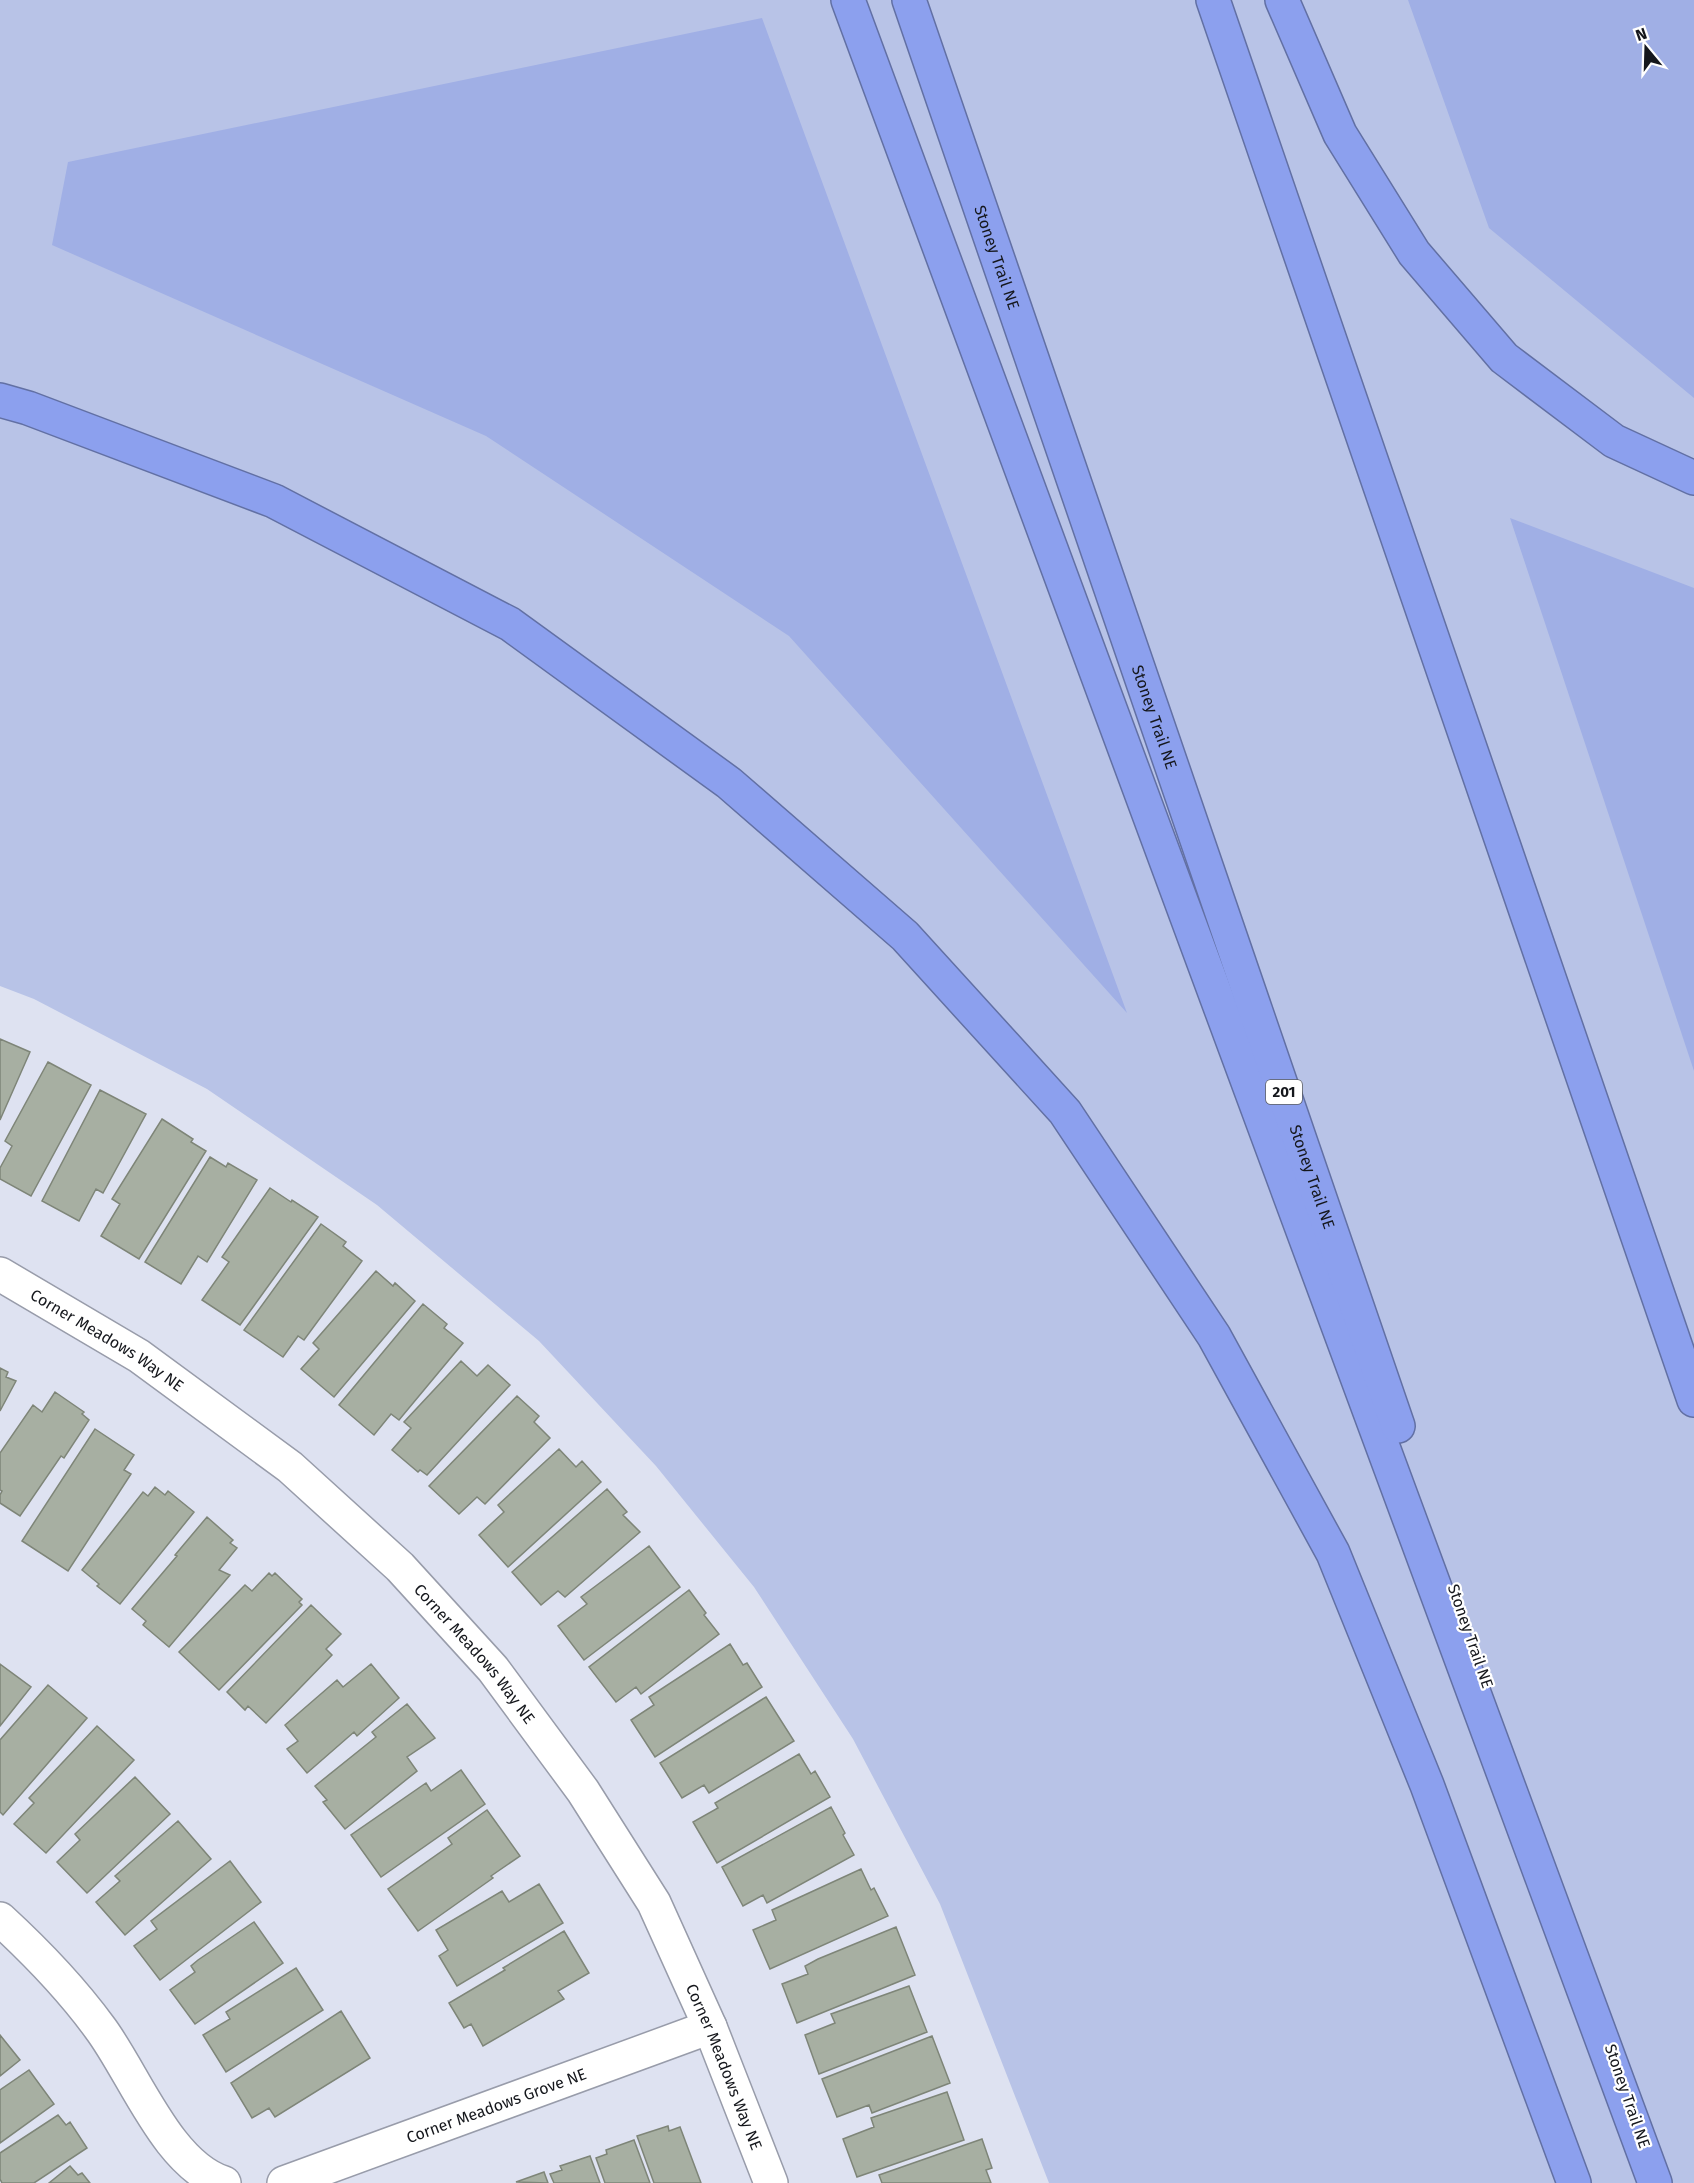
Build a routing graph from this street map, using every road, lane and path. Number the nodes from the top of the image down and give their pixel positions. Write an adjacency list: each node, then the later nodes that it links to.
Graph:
1 (848, 0): 15 (highway)
2 (909, 0): 15 (highway, Stoney Trail NE / 201)
3 (1213, 0): 8 (highway)
4 (1282, 0): 6 (highway)
5 (0, 400): 14 (highway)
6 (1694, 478)
7 (0, 1274): 10 (street, Corner Meadows Way NE)
8 (1694, 1400)
9 (0, 1919): 11 (street)
10 (710, 2027): 12 (street, Corner Meadows Grove NE); 13 (street, Corner Meadows Way NE)
11 (224, 2183)
12 (284, 2183)
13 (771, 2183)
14 (1574, 2183)
15 (1656, 2183)

